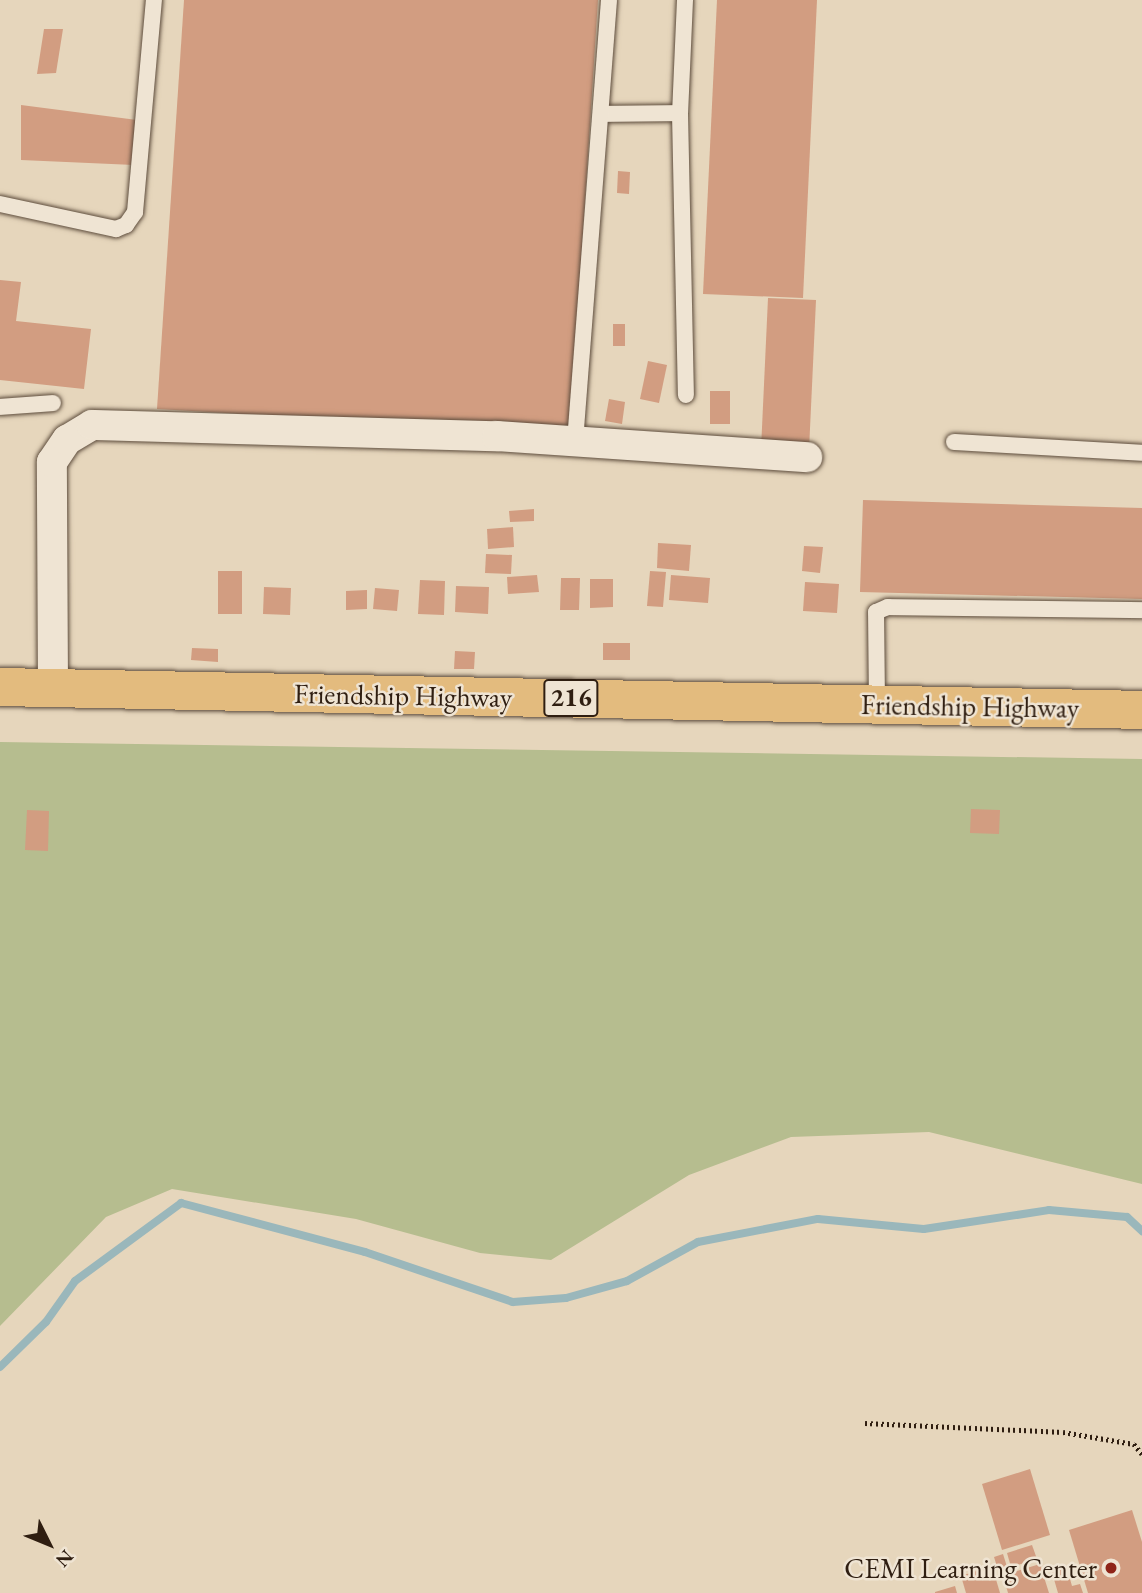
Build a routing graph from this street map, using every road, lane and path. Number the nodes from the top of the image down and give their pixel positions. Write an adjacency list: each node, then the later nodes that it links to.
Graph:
1 (154, 0): 6 (lane)
2 (609, 0): 5 (lane)
3 (685, 0): 4 (lane)
4 (680, 113): 5 (lane); 7 (lane)
5 (601, 114): 10 (lane)
6 (0, 204)
7 (686, 395)
8 (53, 403): 9 (lane)
9 (0, 407)
10 (575, 442): 13 (street); 15 (street)
11 (954, 442): 12 (lane)
12 (1142, 453)
13 (807, 457)
14 (1142, 610): 17 (lane)
15 (53, 686): 16 (main road, Friendship Highway / 216); 17 (main road, Friendship Highway / 216)
16 (0, 687)
17 (877, 704): 18 (main road, Friendship Highway / 216)
18 (1142, 710)
19 (865, 1423): 20 (path)
20 (1142, 1454)

